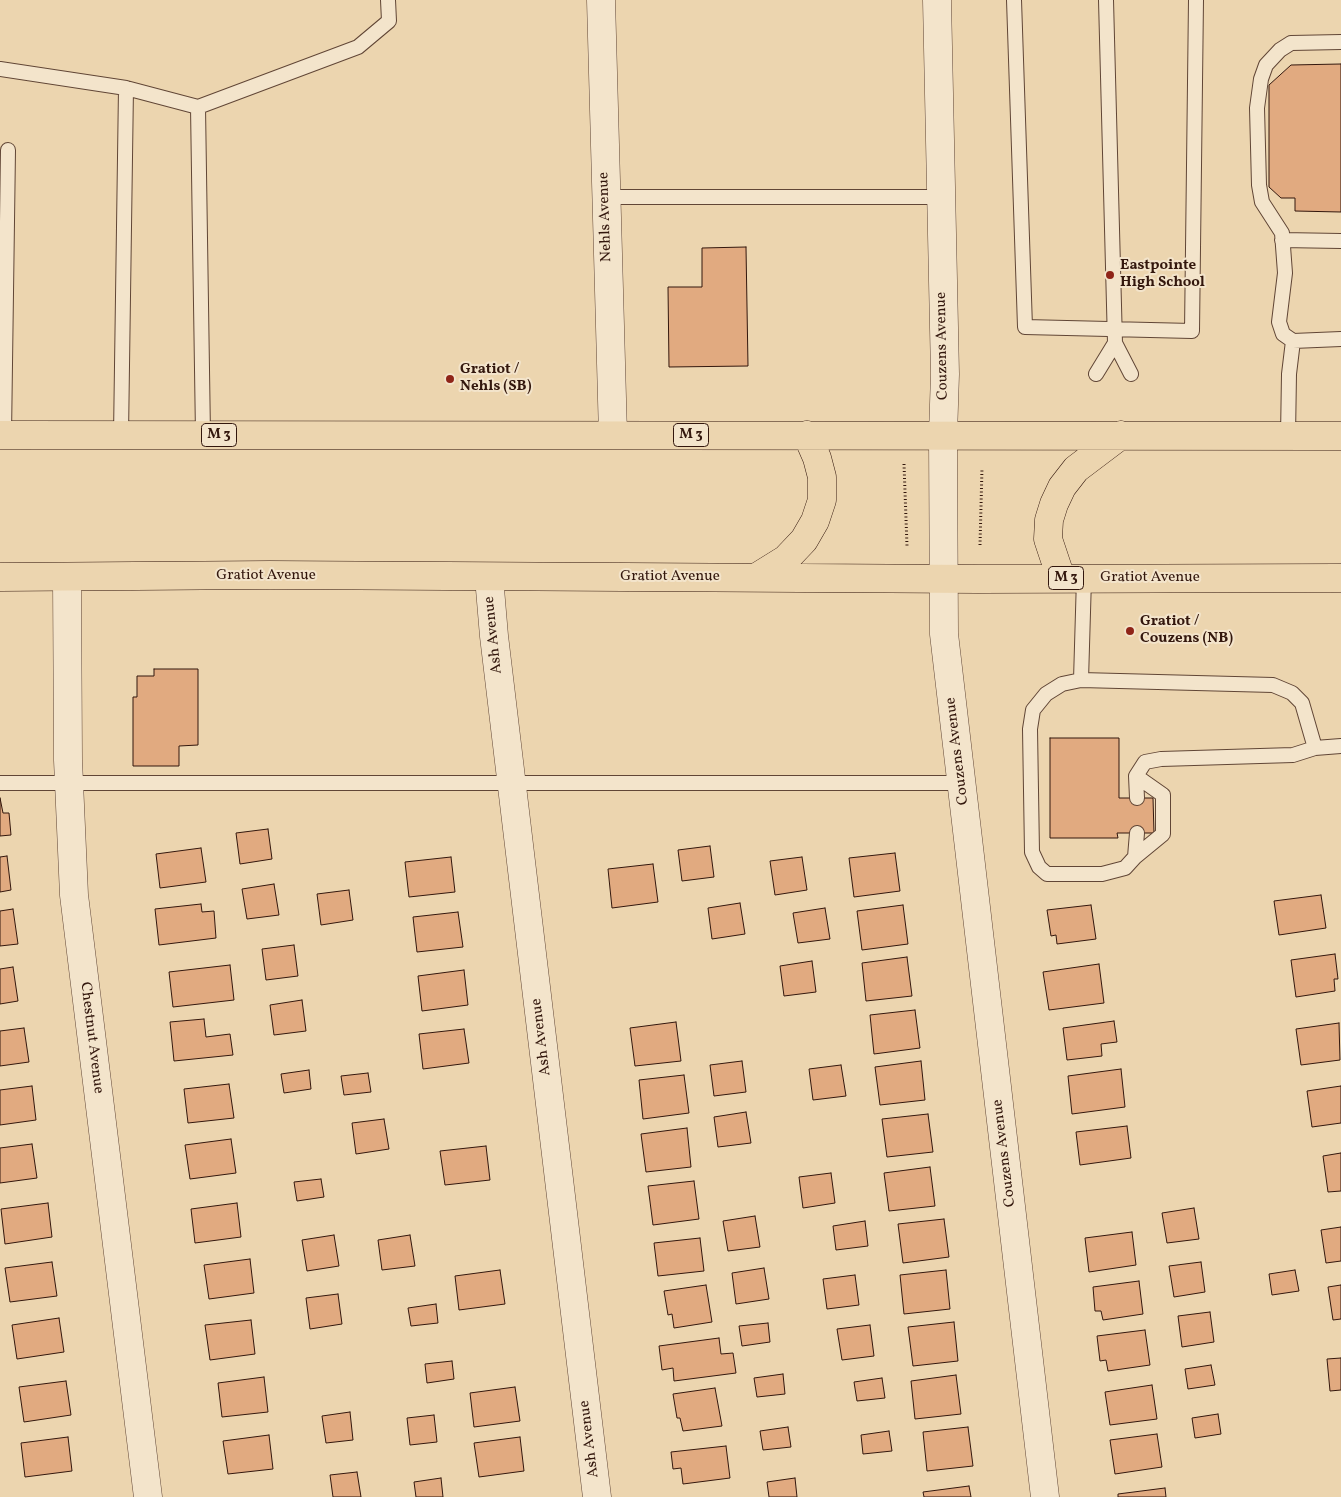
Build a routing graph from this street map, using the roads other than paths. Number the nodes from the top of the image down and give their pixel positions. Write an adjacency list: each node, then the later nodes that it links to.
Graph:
1 (388, 0): 10 (lane)
2 (601, 0): 12 (street, Nehls Avenue)
3 (937, 0): 13 (street, Couzens Avenue)
4 (1014, 0): 16 (lane)
5 (1106, 0): 16 (lane)
6 (1196, 0): 16 (lane)
7 (1341, 42): 14 (lane)
8 (0, 68): 9 (lane)
9 (126, 88): 10 (lane); 22 (lane)
10 (198, 107): 23 (lane)
11 (8, 150): 21 (lane)
12 (605, 197): 13 (lane); 24 (street, Nehls Avenue)
13 (940, 197): 26 (street, Couzens Avenue)
14 (1282, 240): 15 (lane); 18 (lane)
15 (1341, 241)
16 (1114, 336): 19 (lane); 20 (lane)
17 (1341, 339): 18 (lane)
18 (1293, 341): 28 (lane)
19 (1096, 374)
20 (1131, 374)
21 (2, 435): 22 (main road, M 3)
22 (121, 435): 23 (main road, M 3)
23 (203, 435): 24 (main road, M 3)
24 (613, 435): 25 (main road, M 3)
25 (807, 435): 26 (main road, M 3); 33 (main road)
26 (943, 435): 27 (main road, M 3); 34 (street, Couzens Avenue)
27 (1121, 435): 28 (main road, M 3); 35 (main road)
28 (1288, 436): 29 (main road, M 3)
29 (1341, 436)
30 (0, 577): 31 (main road, Gratiot Avenue / M 3)
31 (67, 577): 32 (main road, Gratiot Avenue / M 3); 41 (street, Chestnut Avenue)
32 (489, 577): 33 (main road, Gratiot Avenue / M 3); 44 (street, Ash Avenue)
33 (756, 577): 34 (main road, Gratiot Avenue / M 3)
34 (943, 578): 35 (main road, Gratiot Avenue / M 3); 43 (street, Couzens Avenue)
35 (1072, 578): 36 (main road, Gratiot Avenue / M 3); 37 (lane)
36 (1341, 578)
37 (1081, 680): 39 (lane); 47 (lane)
38 (1341, 746): 39 (lane)
39 (1316, 748): 40 (lane)
40 (1136, 776): 45 (lane); 47 (lane)
41 (69, 782): 42 (lane); 44 (lane); 48 (street, Chestnut Avenue)
42 (0, 783)
43 (962, 783): 44 (lane); 50 (street, Couzens Avenue)
44 (512, 784): 49 (street, Ash Avenue)
45 (1137, 798)
46 (1137, 833): 47 (lane)
47 (1135, 857)
48 (148, 1497)
49 (597, 1497)
50 (1045, 1497)

